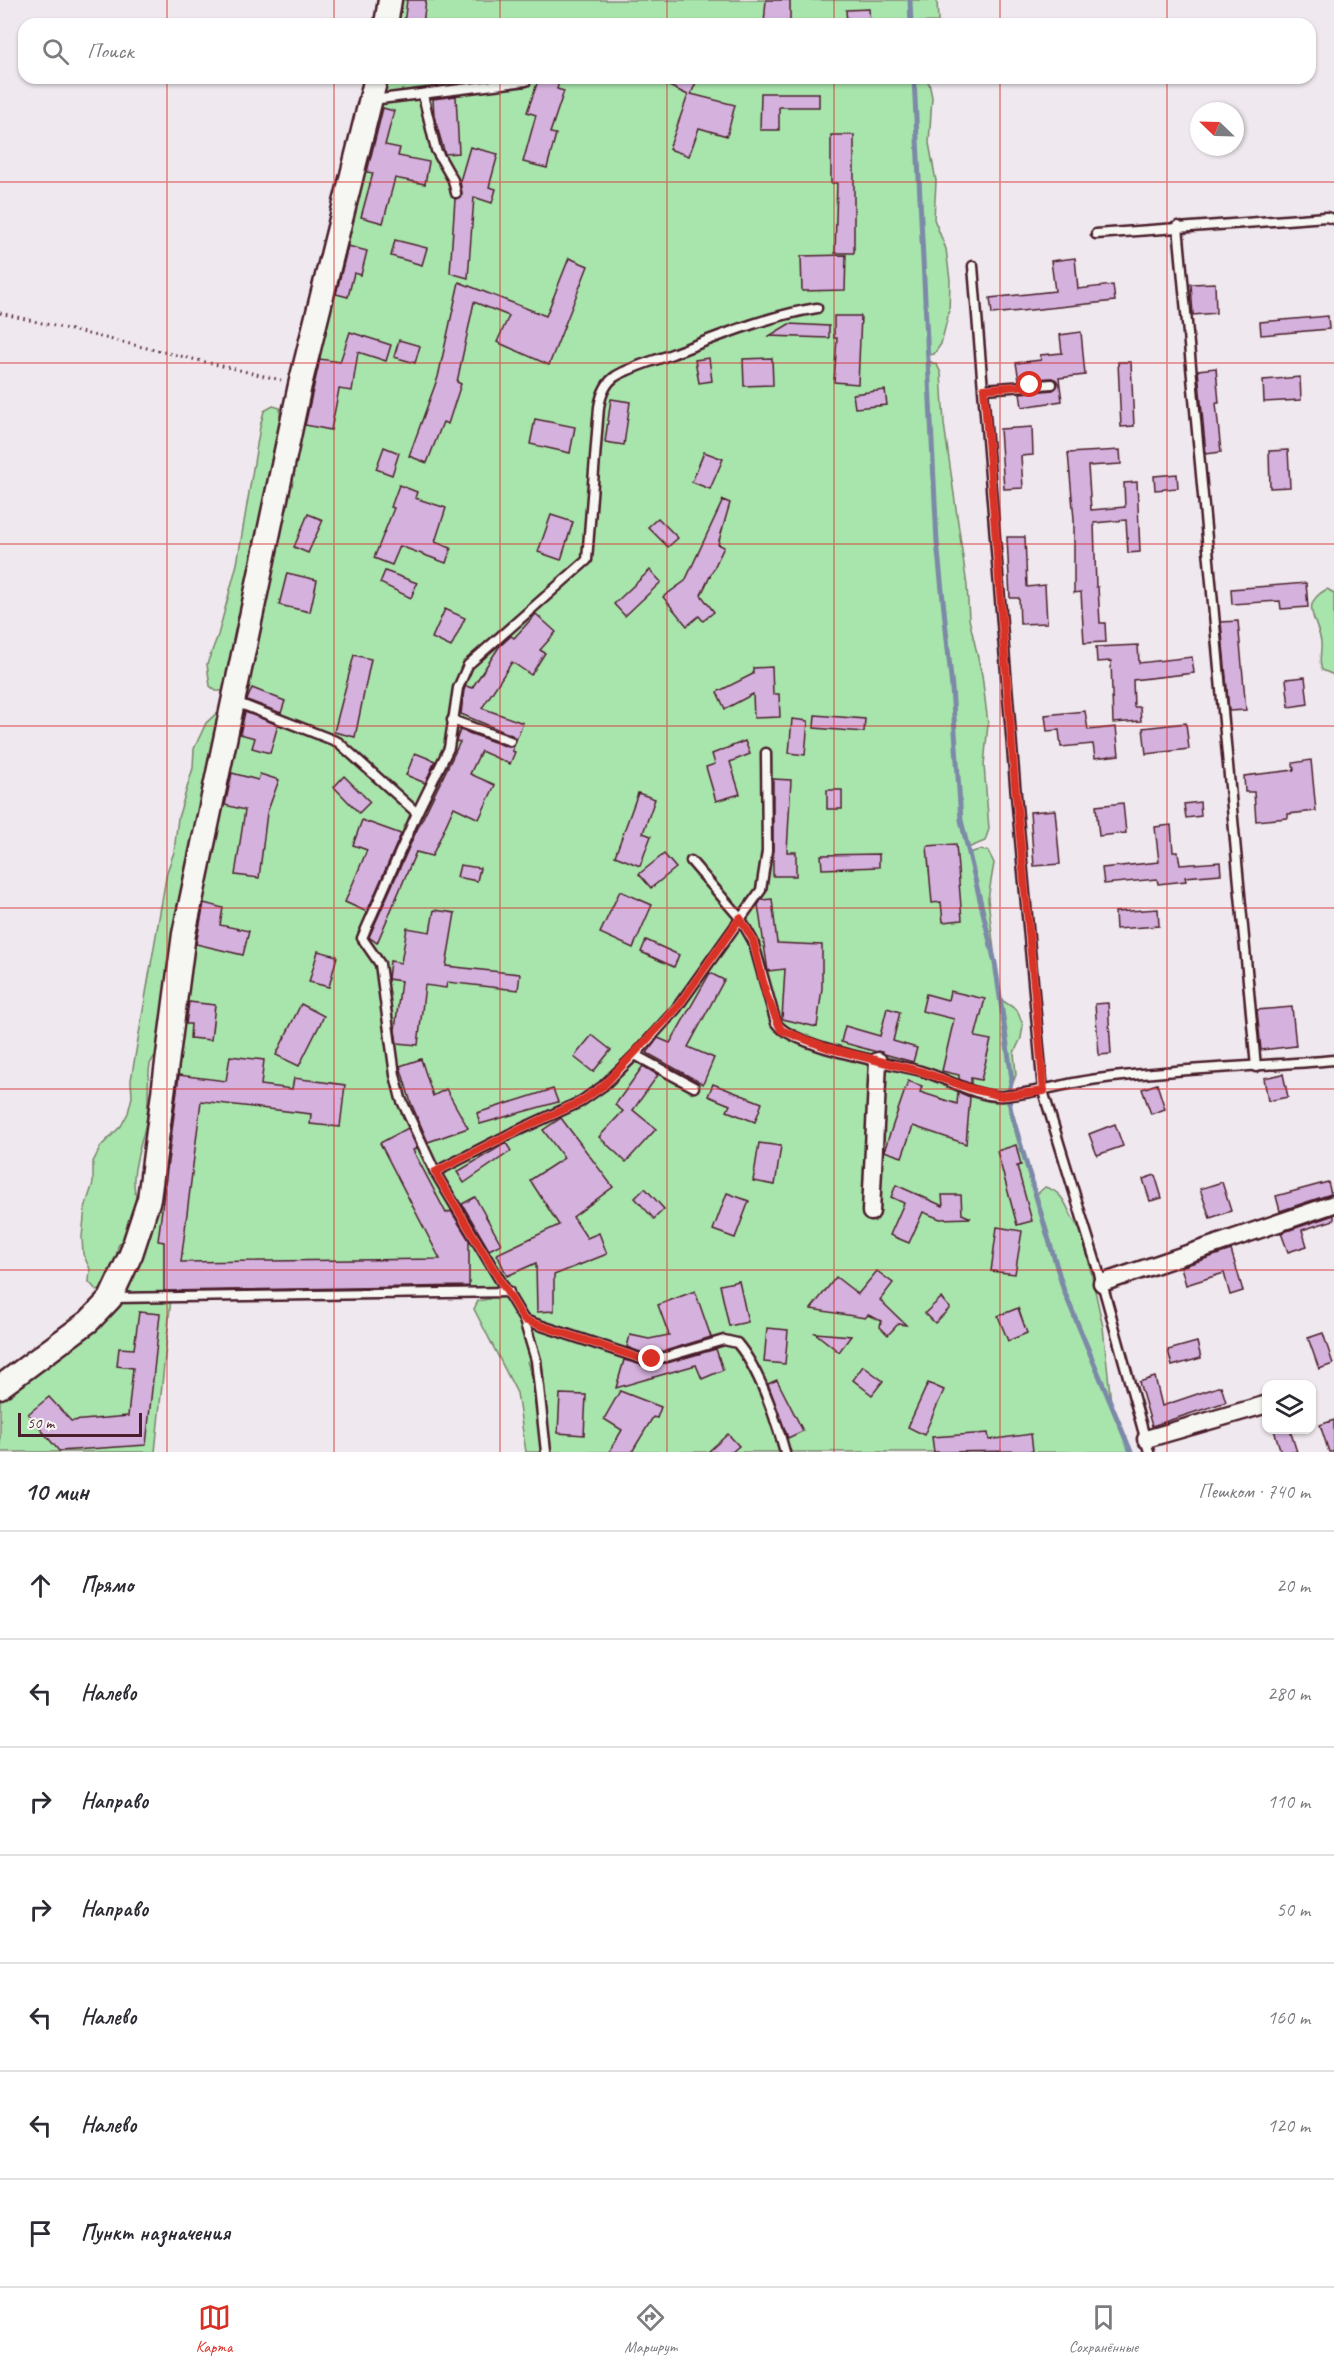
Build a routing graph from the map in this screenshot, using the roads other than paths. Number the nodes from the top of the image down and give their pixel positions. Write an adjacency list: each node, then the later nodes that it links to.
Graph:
1 (390, 0): 2 (main road)
2 (387, 18)
3 (504, 84): 5 (lane)
4 (374, 89): 5 (lane); 14 (main road)
5 (423, 95): 6 (lane)
6 (456, 194)
7 (1334, 219): 8 (lane)
8 (1178, 226): 9 (lane); 24 (lane)
9 (1096, 234)
10 (973, 266): 13 (lane)
11 (817, 308): 15 (lane)
12 (1052, 384): 13 (lane)
13 (984, 389): 26 (lane)
14 (233, 701): 18 (lane); 32 (main road)
15 (452, 720): 16 (lane); 18 (lane)
16 (510, 741)
17 (766, 753): 20 (lane)
18 (417, 813): 27 (lane)
19 (691, 861): 20 (lane)
20 (740, 918): 21 (lane); 23 (lane)
21 (635, 1055): 25 (lane); 27 (lane)
22 (1334, 1060): 24 (lane)
23 (878, 1061): 26 (lane); 29 (street)
24 (1256, 1067): 26 (lane)
25 (694, 1087)
26 (1044, 1091): 30 (lane)
27 (435, 1172): 31 (lane)
28 (1334, 1204): 30 (street)
29 (871, 1212)
30 (1102, 1283): 36 (lane)
31 (509, 1292): 32 (lane); 33 (lane)
32 (110, 1299): 34 (main road)
33 (524, 1320): 37 (lane); 38 (lane)
34 (0, 1387)
35 (1262, 1406): 36 (street)
36 (1147, 1445)
37 (546, 1452)
38 (785, 1452)

